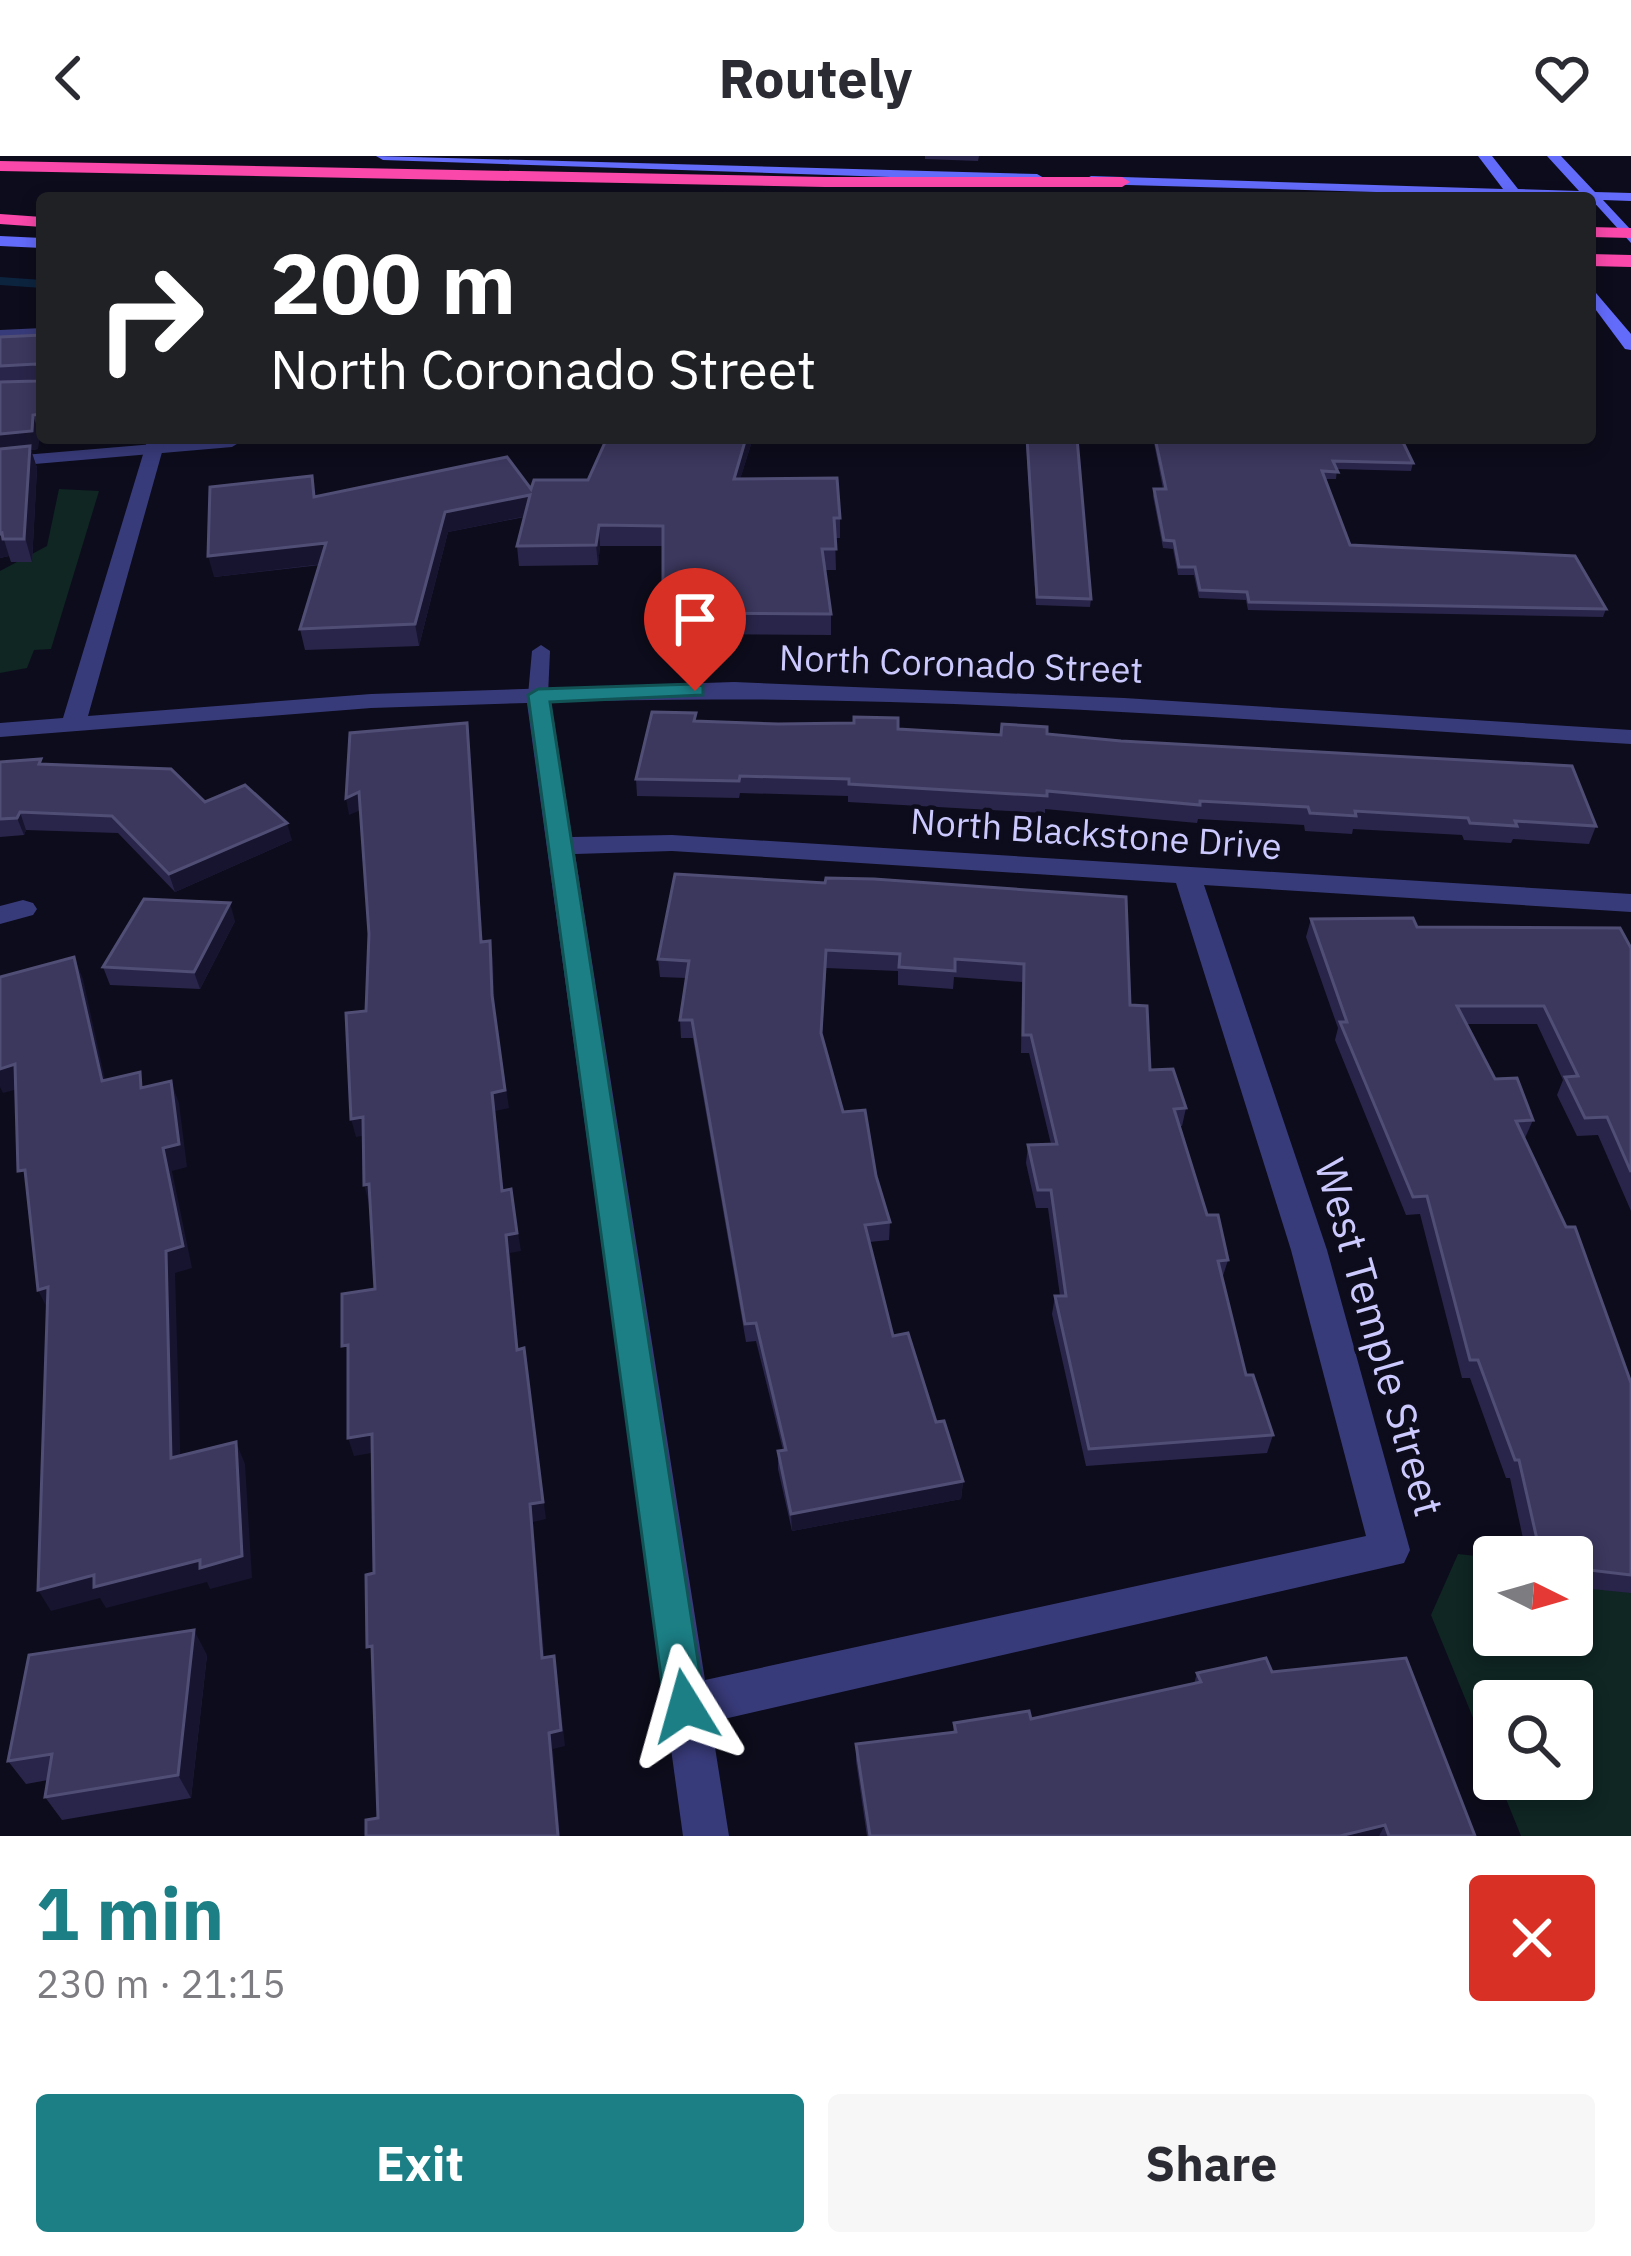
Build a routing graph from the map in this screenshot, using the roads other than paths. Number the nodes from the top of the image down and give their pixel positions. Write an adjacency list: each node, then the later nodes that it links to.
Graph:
1 (382, 156): 6 (main road)
2 (1486, 156): 9 (main road)
3 (1554, 156): 10 (main road)
4 (0, 166): 6 (highway)
5 (0, 180): 7 (highway)
6 (1122, 182): 8 (main road)
7 (242, 190)
8 (1404, 192)
9 (1514, 192)
10 (1588, 192)
11 (1596, 196): 12 (main road)
12 (1631, 197)
13 (1596, 201): 19 (main road)
14 (0, 202): 15 (highway)
15 (36, 204)
16 (0, 219): 17 (highway)
17 (36, 222)
18 (1596, 233): 19 (highway)
19 (1631, 236)
20 (0, 241): 21 (main road)
21 (36, 243)
22 (1596, 260): 23 (highway)
23 (1631, 261)
24 (1597, 297): 27 (main road)
25 (36, 332): 26 (lane)
26 (0, 334)
27 (1631, 345)
28 (147, 444): 30 (lane)
29 (155, 444): 33 (street)
30 (0, 462)
31 (541, 651): 32 (lane)
32 (538, 695): 33 (street, North Coronado Street); 35 (street, North Coronado Street); 36 (street)
33 (74, 723): 34 (street, North Coronado Street)
34 (0, 730)
35 (1631, 737)
36 (557, 846): 37 (street, North Blackstone Drive); 39 (street)
37 (1186, 875): 38 (street, North Blackstone Drive); 39 (street, West Temple Street)
38 (1631, 903)
39 (685, 1706): 40 (street)
40 (706, 1836)

